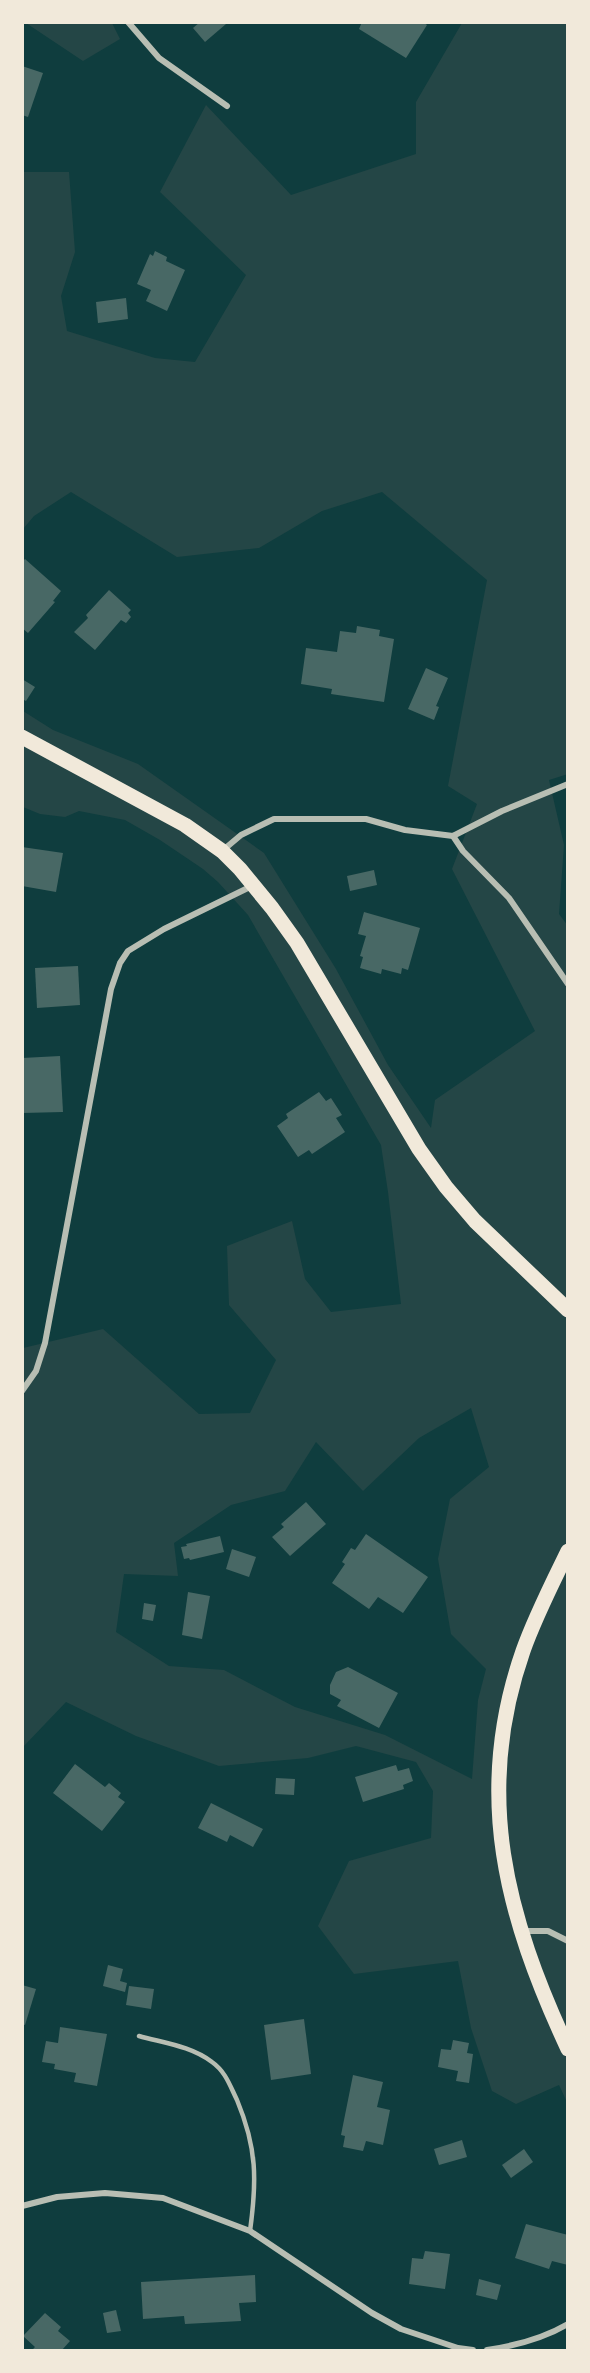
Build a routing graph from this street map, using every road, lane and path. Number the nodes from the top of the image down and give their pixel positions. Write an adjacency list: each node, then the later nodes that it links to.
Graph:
1 (128, 22): 2 (street)
2 (227, 106)
3 (22, 737): 6 (main road)
4 (567, 784): 5 (street)
5 (453, 836): 6 (street); 8 (street)
6 (222, 851): 7 (main road)
7 (254, 885): 9 (main road); 10 (street)
8 (567, 984)
9 (567, 1310)
10 (22, 1391)
11 (567, 1551): 12 (main road)
12 (520, 1931): 13 (street); 15 (main road)
13 (567, 1941)
14 (139, 2036): 17 (lane)
15 (567, 2049)
16 (22, 2206): 17 (street)
17 (250, 2231): 19 (street)
18 (567, 2324): 20 (street)
19 (473, 2350)
20 (487, 2350)

